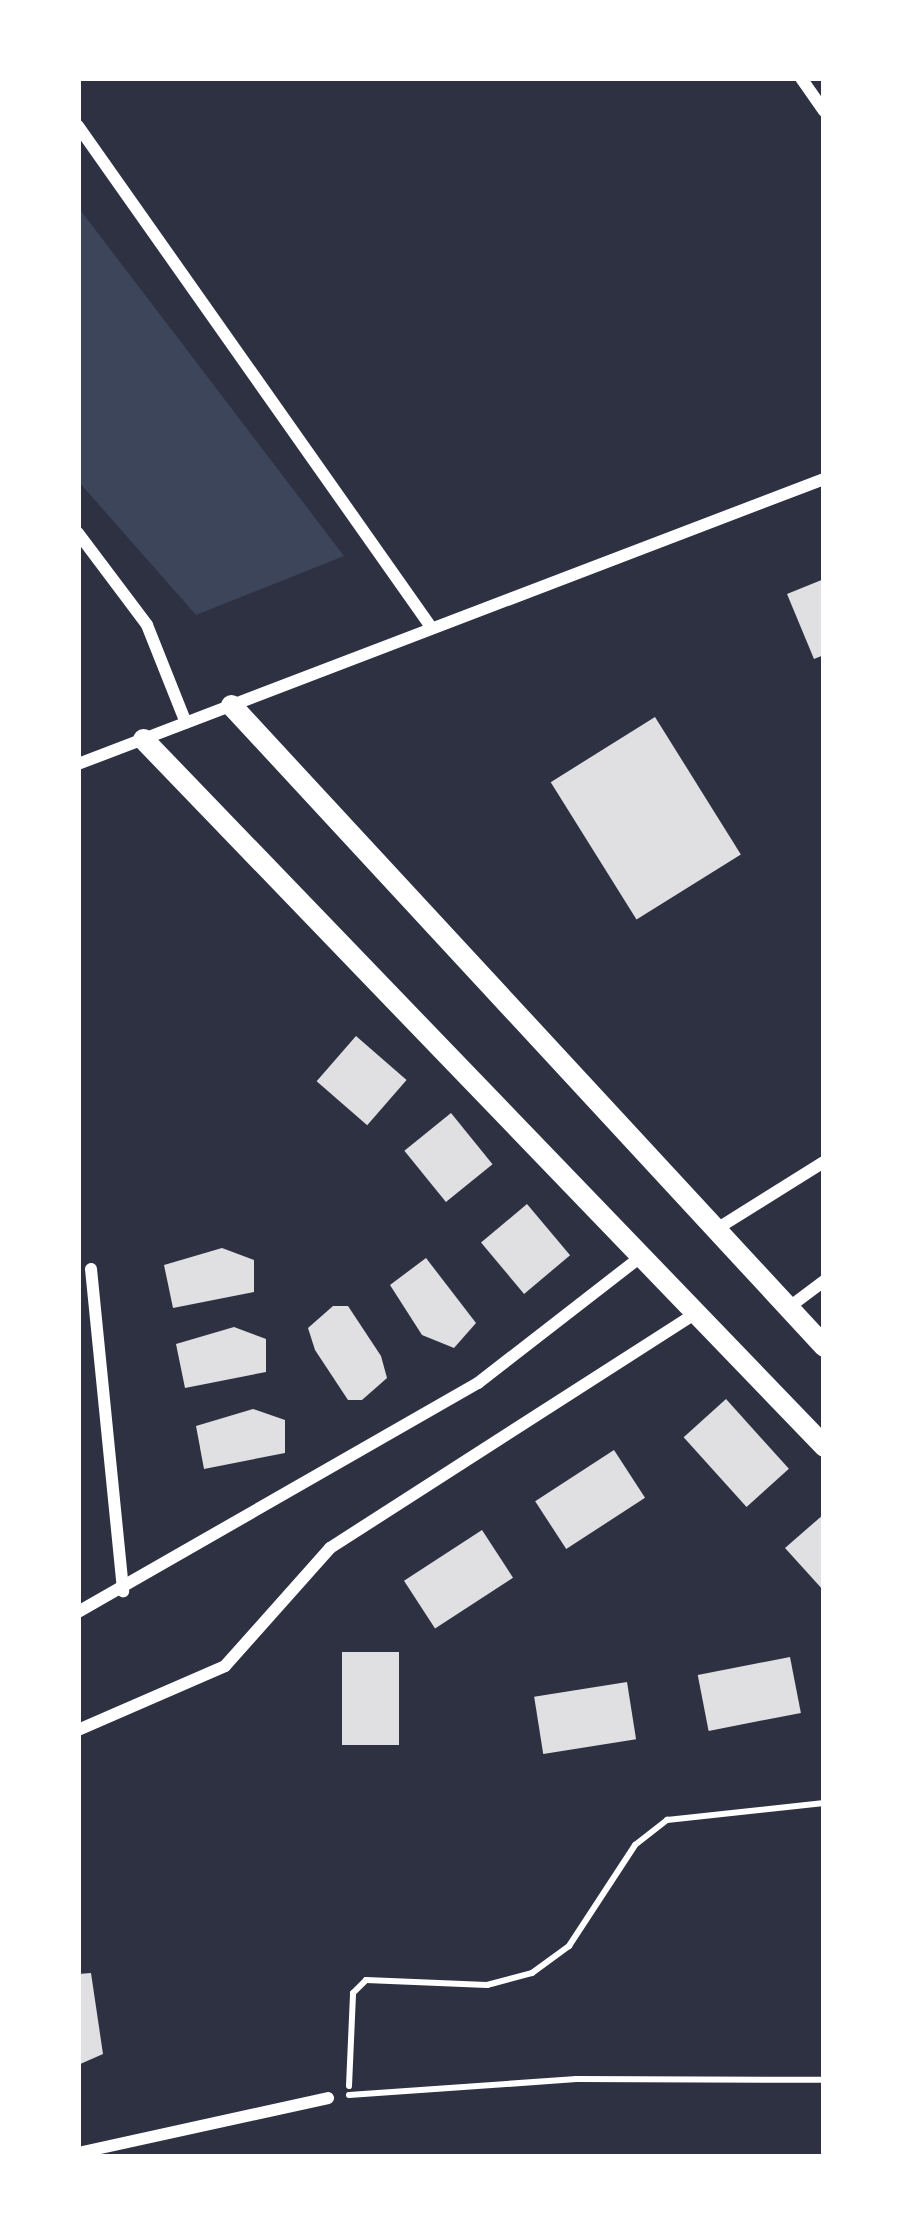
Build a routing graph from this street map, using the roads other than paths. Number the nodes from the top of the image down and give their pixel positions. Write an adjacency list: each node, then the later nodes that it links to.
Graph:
1 (801, 78): 2 (street)
2 (824, 110)
3 (78, 126): 6 (street)
4 (824, 479): 6 (street)
5 (78, 532): 8 (street)
6 (431, 627): 7 (street)
7 (231, 705): 8 (street); 12 (street)
8 (186, 723): 9 (street)
9 (142, 739): 10 (street); 13 (street)
10 (78, 764)
11 (824, 1162): 12 (street)
12 (715, 1230): 16 (street)
13 (643, 1255): 17 (street); 20 (street)
14 (91, 1269): 20 (street)
15 (824, 1281): 16 (street)
16 (788, 1308): 18 (street)
17 (698, 1312): 19 (street); 22 (street)
18 (824, 1346)
19 (824, 1446)
20 (123, 1591): 21 (street)
21 (78, 1612)
22 (78, 1730)
23 (328, 2098): 24 (street)
24 (78, 2153)

